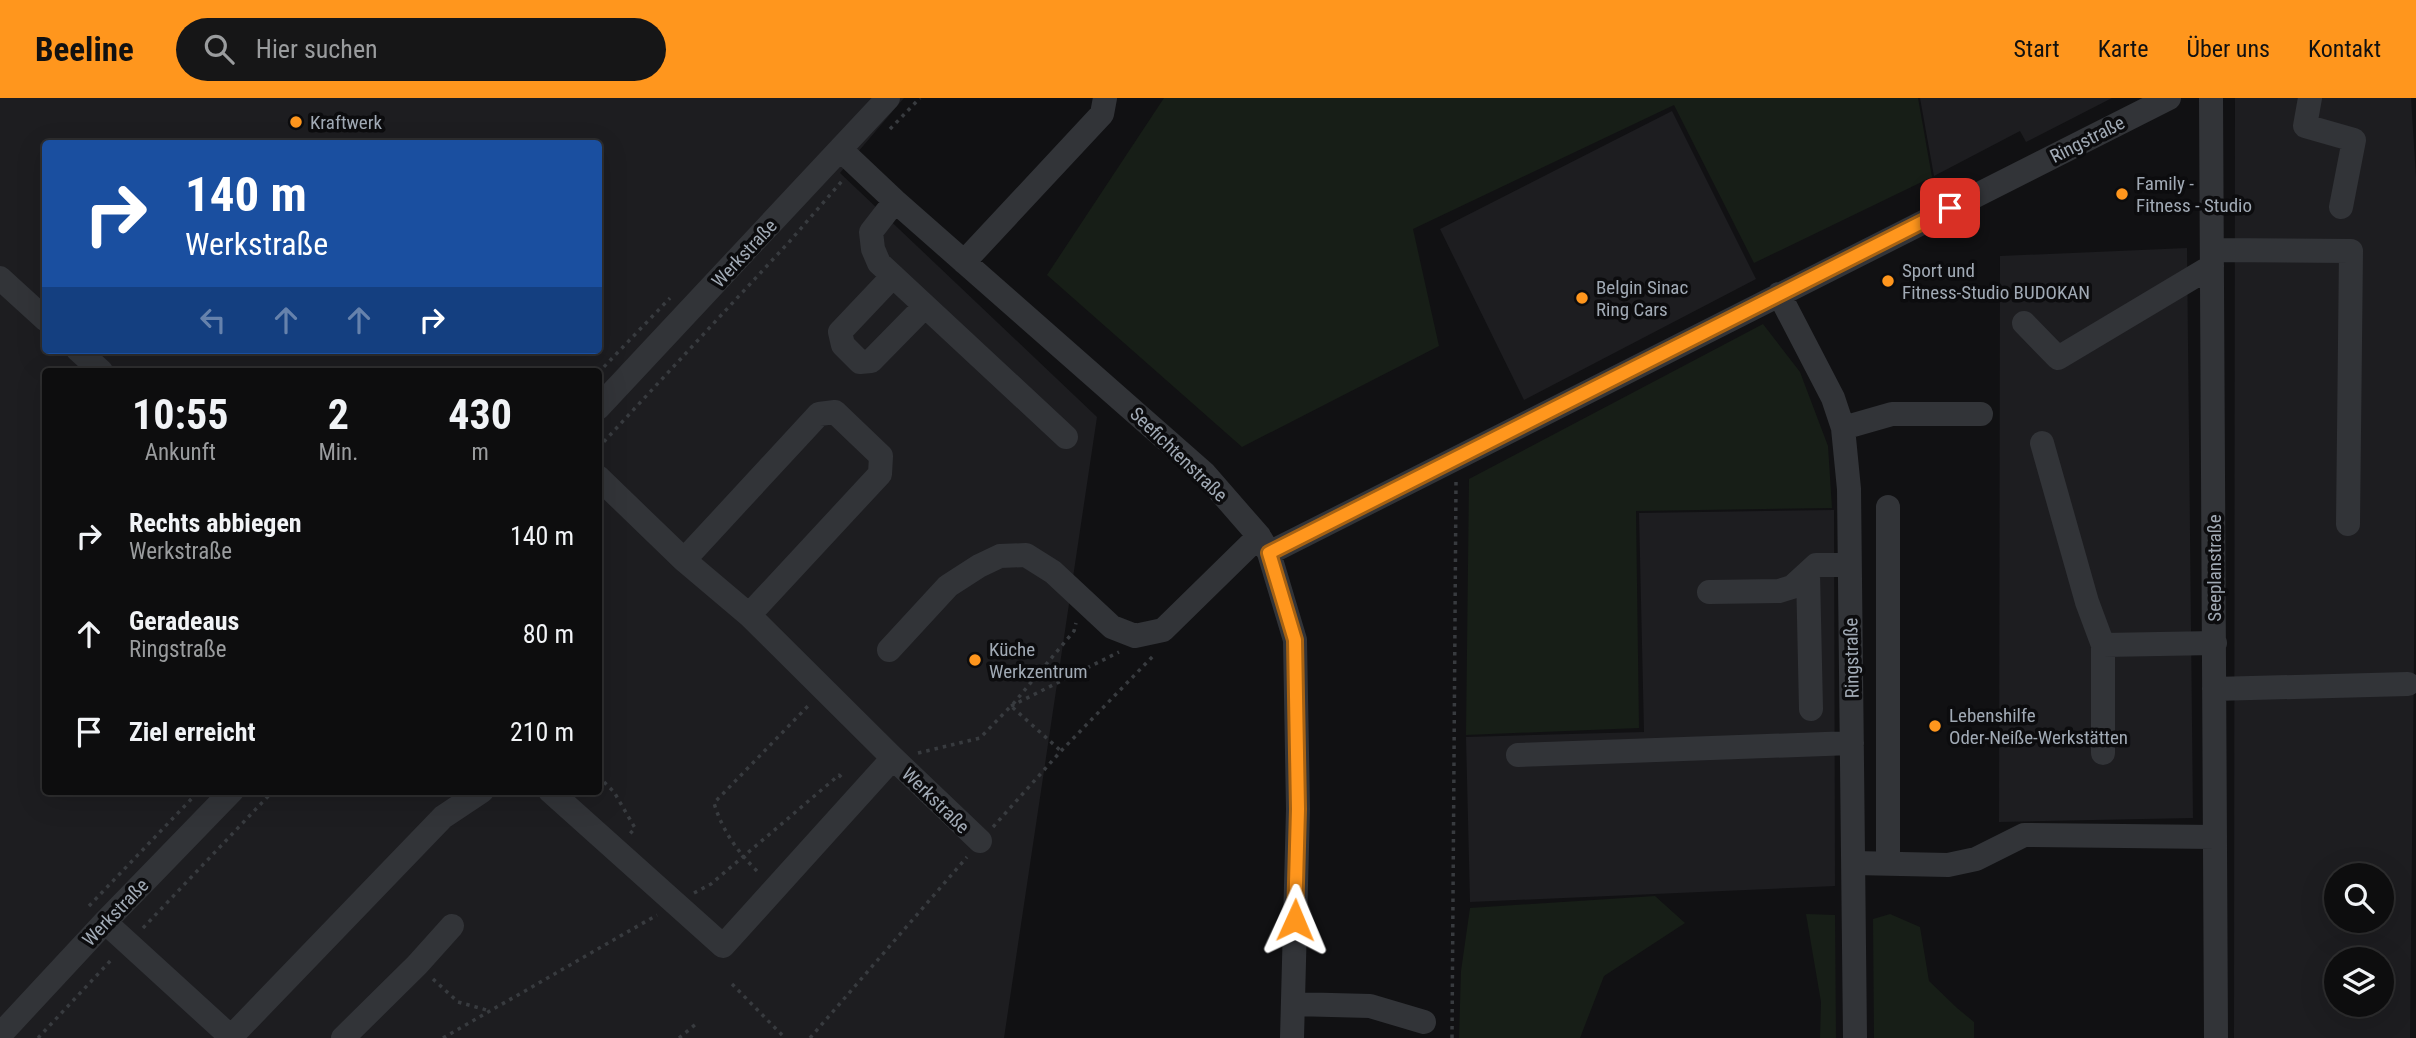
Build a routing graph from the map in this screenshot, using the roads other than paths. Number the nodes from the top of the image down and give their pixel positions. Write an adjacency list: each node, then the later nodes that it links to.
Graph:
1 (888, 98): 6 (street, Werkstraße)
2 (1105, 98): 10 (street)
3 (2169, 98): 13 (street, Ringstraße)
4 (2211, 98): 9 (street, Seeplanstraße)
5 (2310, 98): 8 (street)
6 (848, 158): 7 (street, Seefichtenstraße); 19 (street, Werkstraße)
7 (895, 201): 10 (street, Seefichtenstraße); 11 (street)
8 (2342, 207)
9 (2212, 258): 16 (street); 26 (street); 35 (street, Seeplanstraße)
10 (964, 262): 27 (street, Seefichtenstraße)
11 (892, 276): 14 (street); 14 (street)
12 (0, 278): 15 (street)
13 (1779, 294): 21 (street, Ringstraße); 27 (street, Ringstraße)
14 (925, 306): 22 (street)
15 (42, 316)
16 (2024, 323)
17 (82, 354): 18 (street)
18 (98, 368)
19 (602, 404)
20 (1981, 414): 21 (street)
21 (1843, 428): 29 (street, Ringstraße)
22 (1066, 437)
23 (2042, 443): 36 (street)
24 (602, 481): 28 (street, Werkstraße)
25 (1888, 507): 32 (street)
26 (2348, 524)
27 (1264, 544): 37 (street); 54 (street, Seefichtenstraße)
28 (684, 561): 34 (street, Werkstraße); 34 (street)
29 (1849, 565): 30 (street); 33 (street, Ringstraße)
30 (1808, 573): 31 (street); 40 (street)
31 (1709, 592)
32 (1888, 600): 33 (street); 51 (street)
33 (1850, 601): 41 (street, Ringstraße)
34 (749, 615): 44 (street, Werkstraße)
35 (2215, 643): 36 (street); 39 (street, Seeplanstraße)
36 (2104, 645): 42 (street)
37 (889, 650)
38 (2408, 684): 39 (street)
39 (2214, 689): 48 (street, Seeplanstraße)
40 (1811, 709)
41 (1852, 743): 43 (street); 50 (street, Ringstraße)
42 (2103, 753)
43 (1518, 755)
44 (897, 762): 47 (street); 49 (street, Werkstraße)
45 (228, 795): 52 (street, Werkstraße)
46 (476, 795): 57 (street)
47 (554, 795)
48 (2215, 837): 51 (street); 61 (street, Seeplanstraße)
49 (980, 841)
50 (1854, 863): 51 (street); 60 (street, Ringstraße)
51 (1888, 863)
52 (105, 922): 56 (street, Werkstraße); 57 (street)
53 (452, 926): 58 (street)
54 (1293, 1004): 55 (street); 59 (street, Seefichtenstraße)
55 (1424, 1022)
56 (0, 1034)
57 (231, 1038)
58 (343, 1038)
59 (1292, 1038)
60 (1855, 1038)
61 (2216, 1038)

